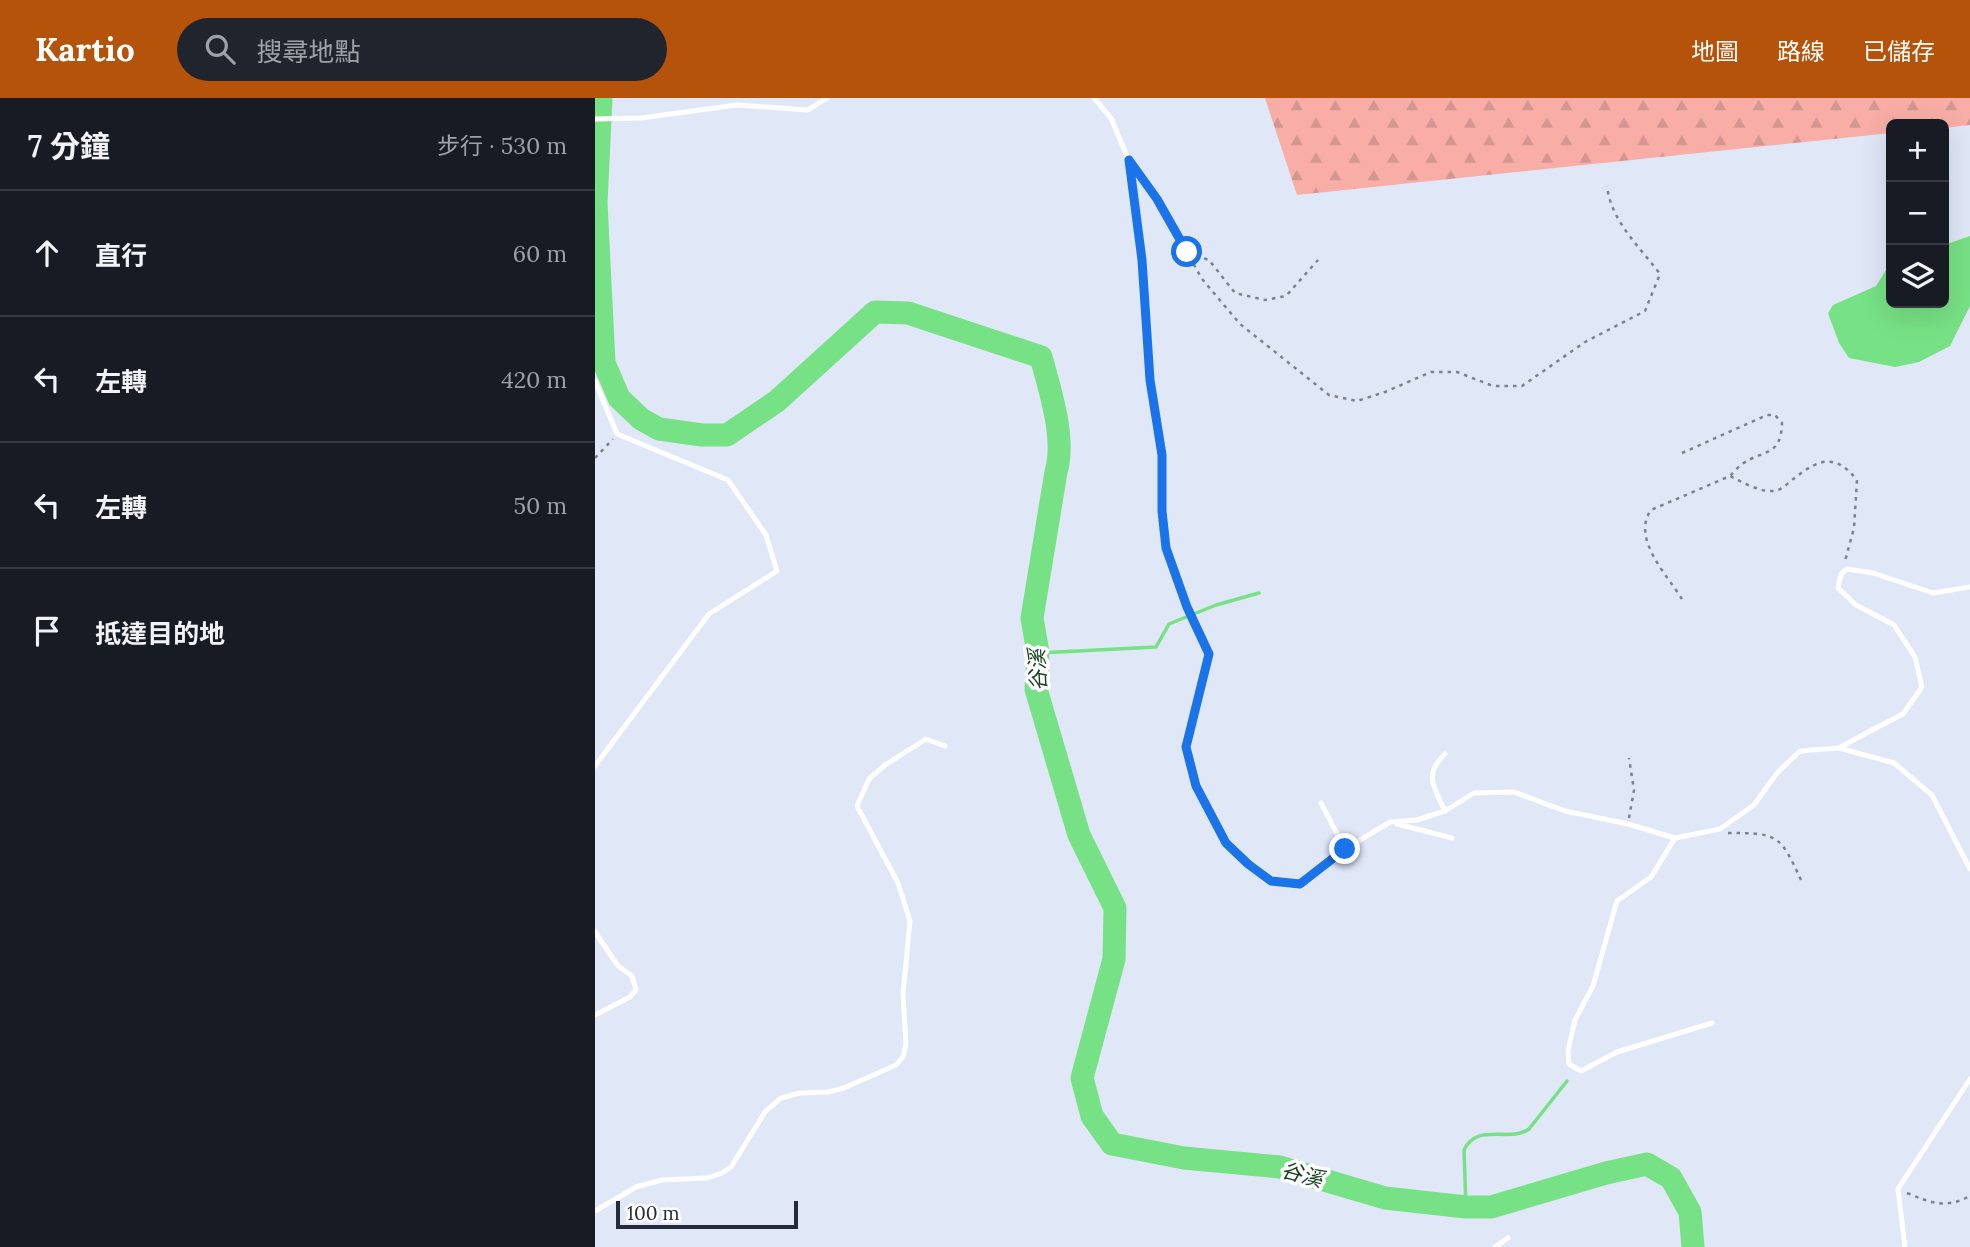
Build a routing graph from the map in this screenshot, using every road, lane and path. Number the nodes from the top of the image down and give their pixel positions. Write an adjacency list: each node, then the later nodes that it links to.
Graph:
1 (827, 98): 3 (lane)
2 (1094, 98): 4 (lane)
3 (595, 118)
4 (1129, 160): 6 (path); 28 (lane)
5 (1607, 186): 6 (path)
6 (1187, 252): 7 (path)
7 (1318, 260)
8 (595, 381): 9 (lane)
9 (617, 434): 11 (path); 20 (lane)
10 (1682, 453): 12 (path)
11 (595, 458)
12 (1730, 476): 13 (path); 15 (path)
13 (1841, 574): 14 (lane); 17 (lane)
14 (1970, 587)
15 (1682, 599)
16 (945, 747): 37 (lane)
17 (1839, 748): 27 (lane); 29 (lane)
18 (1444, 754): 22 (lane)
19 (1629, 758): 24 (path)
20 (595, 766)
21 (1321, 803): 28 (lane)
22 (1445, 811): 23 (lane); 24 (lane)
23 (1390, 822): 26 (lane); 28 (lane)
24 (1628, 824): 27 (lane)
25 (1724, 833): 30 (path)
26 (1452, 838)
27 (1675, 838): 33 (lane)
28 (1345, 849)
29 (1970, 869)
30 (1801, 880)
31 (595, 932): 32 (lane)
32 (595, 1014)
33 (1712, 1023)
34 (1970, 1079): 35 (lane)
35 (1898, 1189): 36 (path); 40 (lane)
36 (1970, 1196)
37 (595, 1211)
38 (1508, 1238): 39 (lane)
39 (1495, 1247)
40 (1905, 1247)

